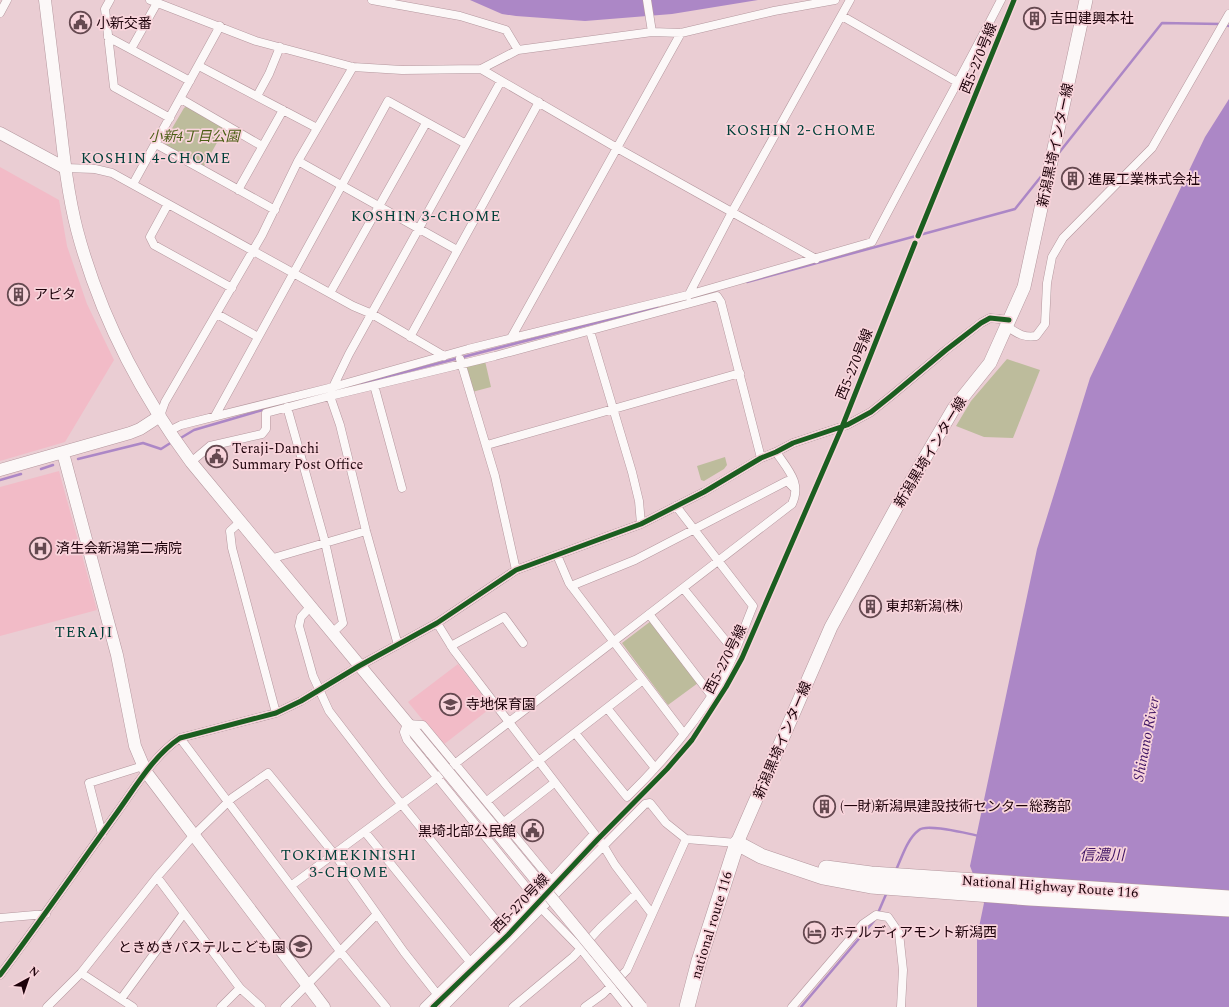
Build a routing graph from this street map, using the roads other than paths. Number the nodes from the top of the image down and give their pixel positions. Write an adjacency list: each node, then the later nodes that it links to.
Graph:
1 (7, 0): 11 (street)
2 (45, 0): 40 (street)
3 (110, 0): 17 (street)
4 (372, 0): 20 (street)
5 (647, 0): 15 (street)
6 (835, 0): 16 (street)
7 (850, 0): 13 (street)
8 (1001, 0): 26 (street)
9 (1086, 0): 58 (main road, 新潟黒埼インター線)
10 (154, 1): 14 (street); 19 (street)
11 (0, 13)
12 (1229, 14): 58 (street)
13 (842, 16): 26 (street); 47 (street)
14 (220, 26): 18 (street); 21 (street)
15 (652, 32): 16 (street); 20 (street)
16 (681, 33): 38 (street)
17 (108, 37): 19 (street); 31 (street)
18 (280, 47): 22 (street); 27 (street)
19 (131, 49): 24 (street)
20 (518, 50): 23 (street)
21 (199, 66): 24 (street); 27 (street)
22 (353, 67): 23 (street); 33 (street)
23 (481, 69): 25 (street)
24 (190, 81): 28 (street)
25 (501, 81): 29 (street); 36 (street)
26 (959, 83): 51 (street)
27 (257, 96): 30 (street)
28 (181, 99): 31 (street); 37 (street)
29 (539, 102): 38 (street); 49 (street)
30 (283, 110): 33 (street); 37 (street)
31 (170, 118): 35 (street)
32 (426, 122): 36 (street); 42 (street); 45 (street)
33 (317, 128): 39 (street)
34 (0, 133): 40 (street)
35 (156, 144): 41 (street); 43 (street)
36 (466, 144): 48 (street)
37 (262, 146): 43 (street)
38 (617, 148): 47 (street); 62 (street)
39 (298, 161): 42 (street); 46 (street)
40 (65, 168): 41 (street); 72 (street)
41 (133, 184): 44 (street)
42 (342, 186): 45 (street); 52 (street)
43 (238, 190): 46 (street)
44 (168, 204): 50 (street); 53 (street)
45 (379, 207): 48 (street); 54 (street)
46 (275, 210): 50 (street)
47 (732, 212): 51 (street); 55 (street)
48 (419, 229): 49 (street); 57 (street)
49 (457, 250): 61 (street)
50 (253, 251): 52 (street); 53 (street)
51 (816, 259): 55 (street)
52 (293, 273): 54 (street); 60 (street)
53 (232, 288): 56 (street)
54 (330, 293): 57 (street)
55 (688, 299): 59 (street); 62 (street); 66 (street)
56 (217, 314): 60 (street); 72 (street)
57 (372, 314): 61 (street); 68 (street)
58 (1008, 323): 76 (street); 130 (main road, 新潟黒埼インター線)
59 (590, 331): 65 (street); 71 (street)
60 (258, 337): 73 (street)
61 (410, 337): 64 (street)
62 (511, 338): 63 (street)
63 (457, 353): 64 (street); 65 (street)
64 (444, 356): 68 (street)
65 (461, 363): 67 (street); 75 (street)
66 (740, 373): 71 (street); 78 (street)
67 (374, 385): 69 (street); 81 (street)
68 (333, 387): 73 (street)
69 (330, 396): 70 (street); 87 (street)
70 (287, 407): 79 (street); 88 (street)
71 (613, 410): 75 (street); 85 (street)
72 (160, 416): 74 (street); 77 (street)
73 (215, 416): 74 (street)
74 (169, 431): 79 (street)
75 (487, 445): 92 (street)
76 (776, 452): 78 (street); 82 (street)
77 (62, 453): 80 (street); 118 (street)
78 (761, 458): 83 (street)
79 (191, 462): 84 (street)
80 (0, 470)
81 (402, 488)
82 (796, 490): 86 (street); 91 (street)
83 (676, 506): 85 (street); 86 (street)
84 (240, 522): 90 (street); 109 (street)
85 (641, 524): 89 (street)
86 (694, 529): 91 (street); 93 (street)
87 (366, 531): 88 (street); 101 (street)
88 (325, 542): 90 (street); 98 (street)
89 (557, 555): 92 (street); 93 (street)
90 (270, 559): 95 (street)
91 (718, 560): 94 (street); 103 (street)
92 (516, 570): 97 (street)
93 (571, 586): 99 (street)
94 (683, 588): 96 (street); 103 (street)
95 (310, 607): 98 (street); 106 (street)
96 (649, 614): 99 (street); 107 (street)
97 (437, 623): 101 (street); 102 (street)
98 (332, 633): 104 (street)
99 (614, 641): 105 (street); 110 (street)
100 (523, 643): 102 (street)
101 (398, 645): 104 (street)
102 (451, 646): 110 (street)
103 (734, 651): 107 (street)
104 (359, 666): 106 (street); 111 (street)
105 (643, 680): 108 (street); 113 (street)
106 (318, 691): 109 (street); 123 (street)
107 (711, 695): 113 (street)
108 (607, 708): 112 (street); 117 (street)
109 (276, 713): 114 (street)
110 (508, 722): 115 (street); 116 (street)
111 (407, 724): 116 (street); 119 (street); 170 (street, bridge)
112 (575, 733): 115 (street); 117 (street)
113 (684, 734): 117 (street)
114 (180, 738): 118 (street); 122 (street)
115 (539, 762): 120 (street); 121 (street)
116 (455, 763): 119 (street); 121 (street)
117 (655, 768)
118 (144, 769): 126 (street); 126 (street); 128 (street)
119 (436, 778): 123 (street); 138 (street)
120 (554, 783): 124 (street); 127 (street)
121 (487, 801): 124 (street)
122 (228, 802): 128 (street); 132 (street); 136 (street)
123 (401, 804): 125 (street); 147 (street)
124 (504, 822): 135 (street)
125 (365, 832): 132 (street); 150 (street)
126 (102, 834): 143 (street)
127 (594, 834): 131 (street); 135 (street)
128 (193, 836): 133 (street); 153 (street)
129 (686, 839): 130 (street); 131 (street); 145 (street)
130 (737, 843): 134 (highway); 171 (highway, national route 116)
131 (603, 845): 137 (street); 140 (street)
132 (335, 855): 136 (street); 144 (street)
133 (157, 877): 142 (street); 151 (street)
134 (871, 880): 139 (highway, National Highway Route 116); 141 (highway, National Highway Route 116)
135 (552, 881): 138 (street)
136 (292, 885): 149 (street)
137 (636, 894): 145 (street); 148 (street)
138 (535, 898): 147 (street)
139 (1229, 898)
140 (542, 909): 148 (street); 166 (street)
141 (1229, 909)
142 (184, 913): 155 (street); 157 (street)
143 (46, 914): 146 (street); 152 (street)
144 (377, 914): 149 (street); 156 (street)
145 (652, 914): 154 (street)
146 (0, 918)
147 (503, 929): 150 (street)
148 (581, 948): 154 (street); 167 (street)
149 (340, 951): 153 (street); 164 (street)
150 (470, 962): 156 (street)
151 (81, 973): 157 (street); 158 (street)
152 (0, 975)
153 (307, 985): 162 (street); 163 (street)
154 (611, 987): 168 (street); 169 (street)
155 (240, 988): 160 (street); 161 (street)
156 (437, 994): 165 (street)
157 (121, 999): 159 (street)
158 (47, 1007)
159 (133, 1007)
160 (221, 1007)
161 (261, 1007)
162 (285, 1007)
163 (324, 1007)
164 (386, 1007)
165 (424, 1007)
166 (444, 1007)
167 (513, 1007)
168 (585, 1007)
169 (627, 1007)
170 (642, 1007)
171 (687, 1007)
172 (792, 1007): 173 (street)
173 (901, 1007)

